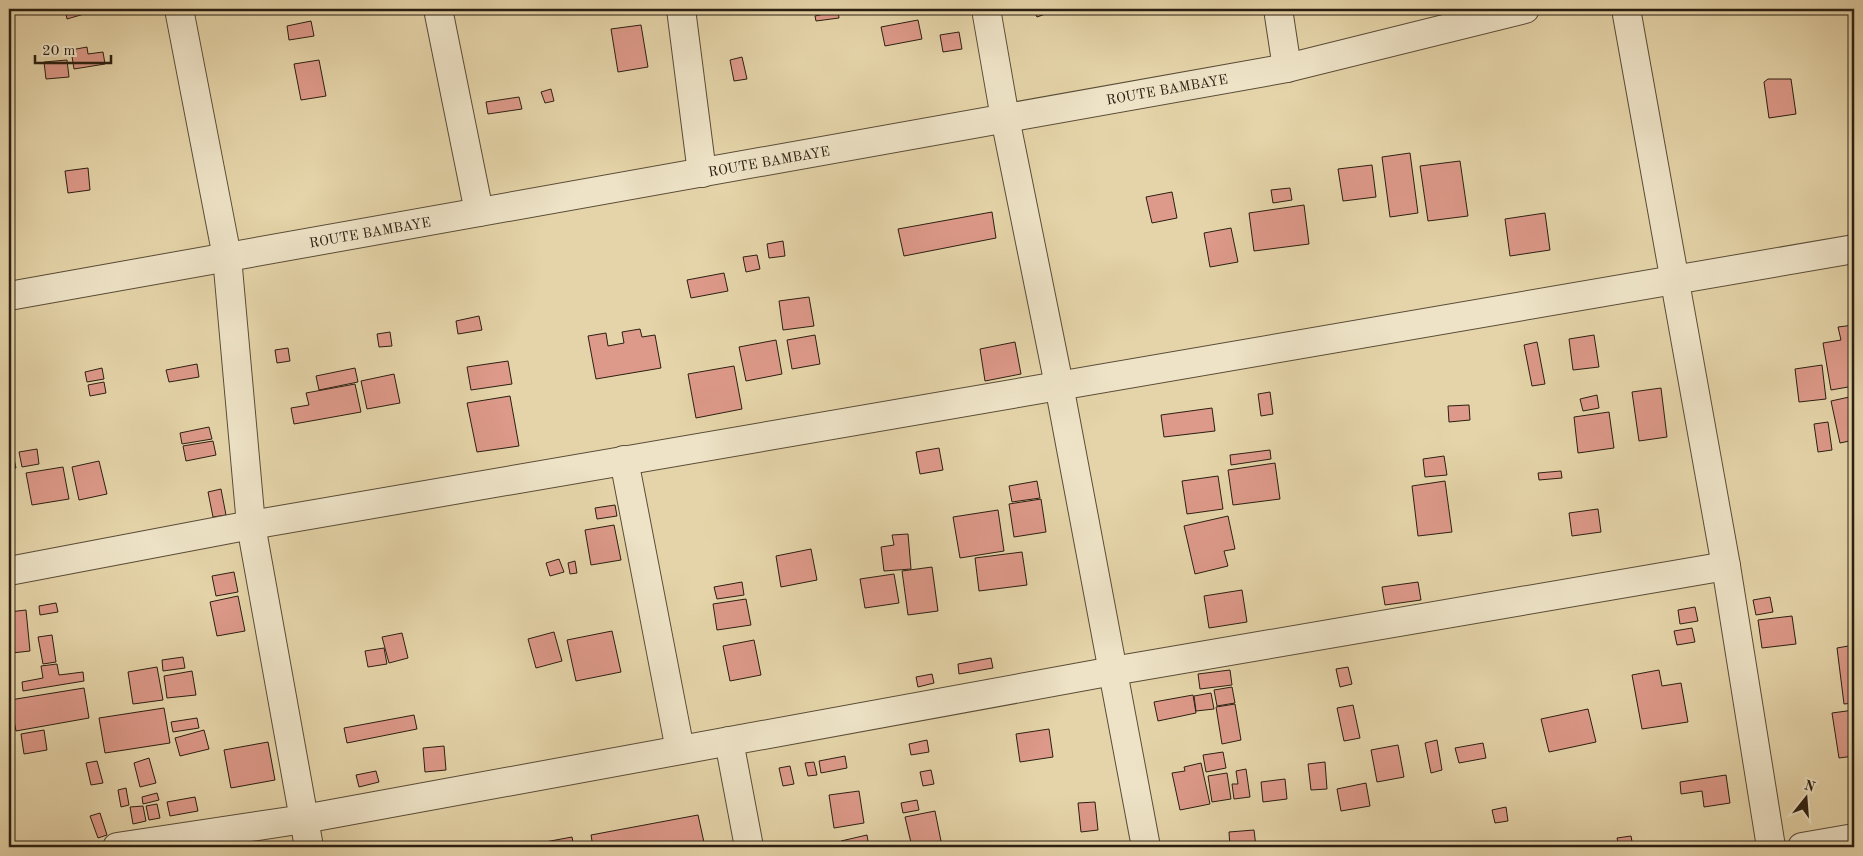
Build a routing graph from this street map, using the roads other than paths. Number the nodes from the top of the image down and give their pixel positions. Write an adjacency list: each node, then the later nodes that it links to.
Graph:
1 (179, 9): 13 (street)
2 (438, 9): 11 (street)
3 (681, 9): 10 (street)
4 (986, 9): 9 (street)
5 (1278, 9): 8 (street)
6 (1525, 9): 8 (street, ROUTE BAMBAYE)
7 (1626, 9): 14 (street)
8 (1287, 68): 9 (street, ROUTE BAMBAYE)
9 (1005, 118): 10 (street, ROUTE BAMBAYE); 16 (street)
10 (702, 173): 11 (street, ROUTE BAMBAYE)
11 (479, 212): 13 (street, ROUTE BAMBAYE)
12 (1854, 248): 14 (street)
13 (228, 257): 15 (street, ROUTE BAMBAYE); 18 (street)
14 (1674, 279): 16 (street); 19 (street)
15 (9, 296)
16 (1059, 385): 17 (street); 21 (street)
17 (624, 460): 18 (street); 23 (street)
18 (251, 525): 20 (street); 24 (street)
19 (1726, 566): 21 (street); 30 (street)
20 (9, 571)
21 (1113, 671): 22 (street); 29 (street)
22 (729, 741): 23 (street); 28 (street)
23 (680, 750): 24 (street)
24 (304, 819): 26 (street); 27 (street)
25 (1854, 838): 31 (street)
26 (117, 847)
27 (309, 847)
28 (749, 847)
29 (1146, 847)
30 (1771, 847)
31 (1802, 847)

